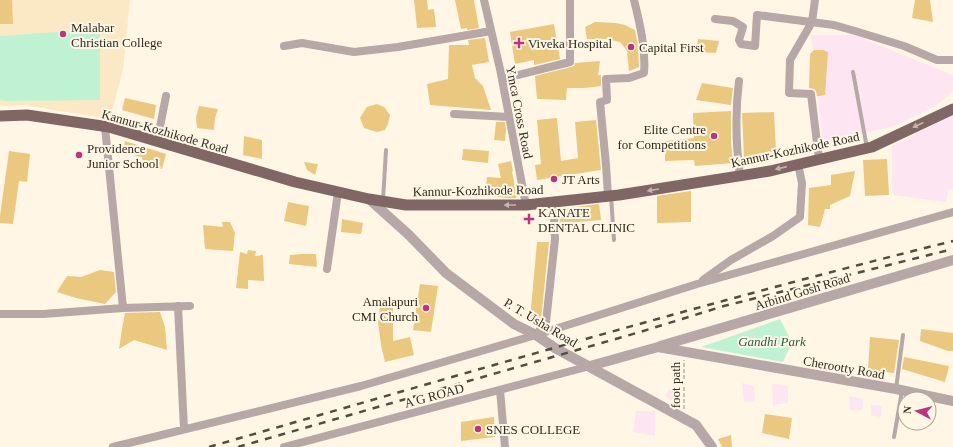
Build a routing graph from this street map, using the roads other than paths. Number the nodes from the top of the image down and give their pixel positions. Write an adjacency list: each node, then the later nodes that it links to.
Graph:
1 (484, 0): 7 (street, Ymca Cross Road)
2 (570, 0): 11 (street)
3 (634, 0): 26 (street)
4 (815, 0): 6 (street)
5 (715, 19): 6 (street)
6 (812, 22): 9 (street); 22 (street)
7 (491, 31): 8 (street); 11 (street, Ymca Cross Road)
8 (284, 46)
9 (953, 60)
10 (853, 72): 20 (lane)
11 (502, 79): 17 (street, Ymca Cross Road)
12 (739, 81): 24 (street)
13 (166, 96): 19 (street)
14 (953, 108): 20 (main road, Kannur-Kozhikode Road, one-way to 20)
15 (454, 114): 17 (street)
16 (0, 116): 18 (main road, Kannur-Kozhikode Road)
17 (509, 117): 30 (street, Ymca Cross Road)
18 (105, 127): 19 (main road, Kannur-Kozhikode Road); 38 (street)
19 (157, 142): 25 (main road, Kannur-Kozhikode Road)
20 (867, 148): 22 (main road, Kannur-Kozhikode Road)
21 (386, 150): 28 (lane)
22 (819, 159): 23 (main road, Kannur-Kozhikode Road)
23 (798, 164): 24 (main road, Kannur-Kozhikode Road, one-way to 24); 35 (street)
24 (740, 176): 26 (main road, Kannur-Kozhikode Road, one-way to 26)
25 (338, 192): 27 (main road, Kannur-Kozhikode Road); 34 (street)
26 (610, 196): 29 (main road, Kannur-Kozhikode Road); 32 (lane)
27 (369, 199): 28 (main road, Kannur-Kozhikode Road); 40 (street, P. T. Usha Road)
28 (383, 200): 30 (main road, Kannur-Kozhikode Road, one-way to 28)
29 (553, 202): 30 (main road, Kannur-Kozhikode Road); 40 (street)
30 (526, 205)
31 (953, 212): 35 (street)
32 (614, 240)
33 (953, 260): 42 (street, Arbind Gosh Road)
34 (327, 269)
35 (698, 284): 40 (street)
36 (178, 306): 37 (street); 38 (street); 47 (street)
37 (190, 306)
38 (123, 308): 39 (street)
39 (0, 314)
40 (536, 335): 43 (street, P. T. Usha Road); 47 (street)
41 (903, 335): 45 (lane)
42 (658, 347): 43 (street, Cherootty Road); 45 (street, Cherootty Road)
43 (590, 366): 44 (street, A G ROAD); 52 (street, P. T. Usha Road)
44 (500, 390): 49 (street, A G ROAD); 51 (street)
45 (899, 390): 46 (street, Cherootty Road); 48 (lane)
46 (953, 402)
47 (184, 429): 50 (street)
48 (894, 436)
49 (289, 446)
50 (113, 447)
51 (505, 447)
52 (712, 447)

